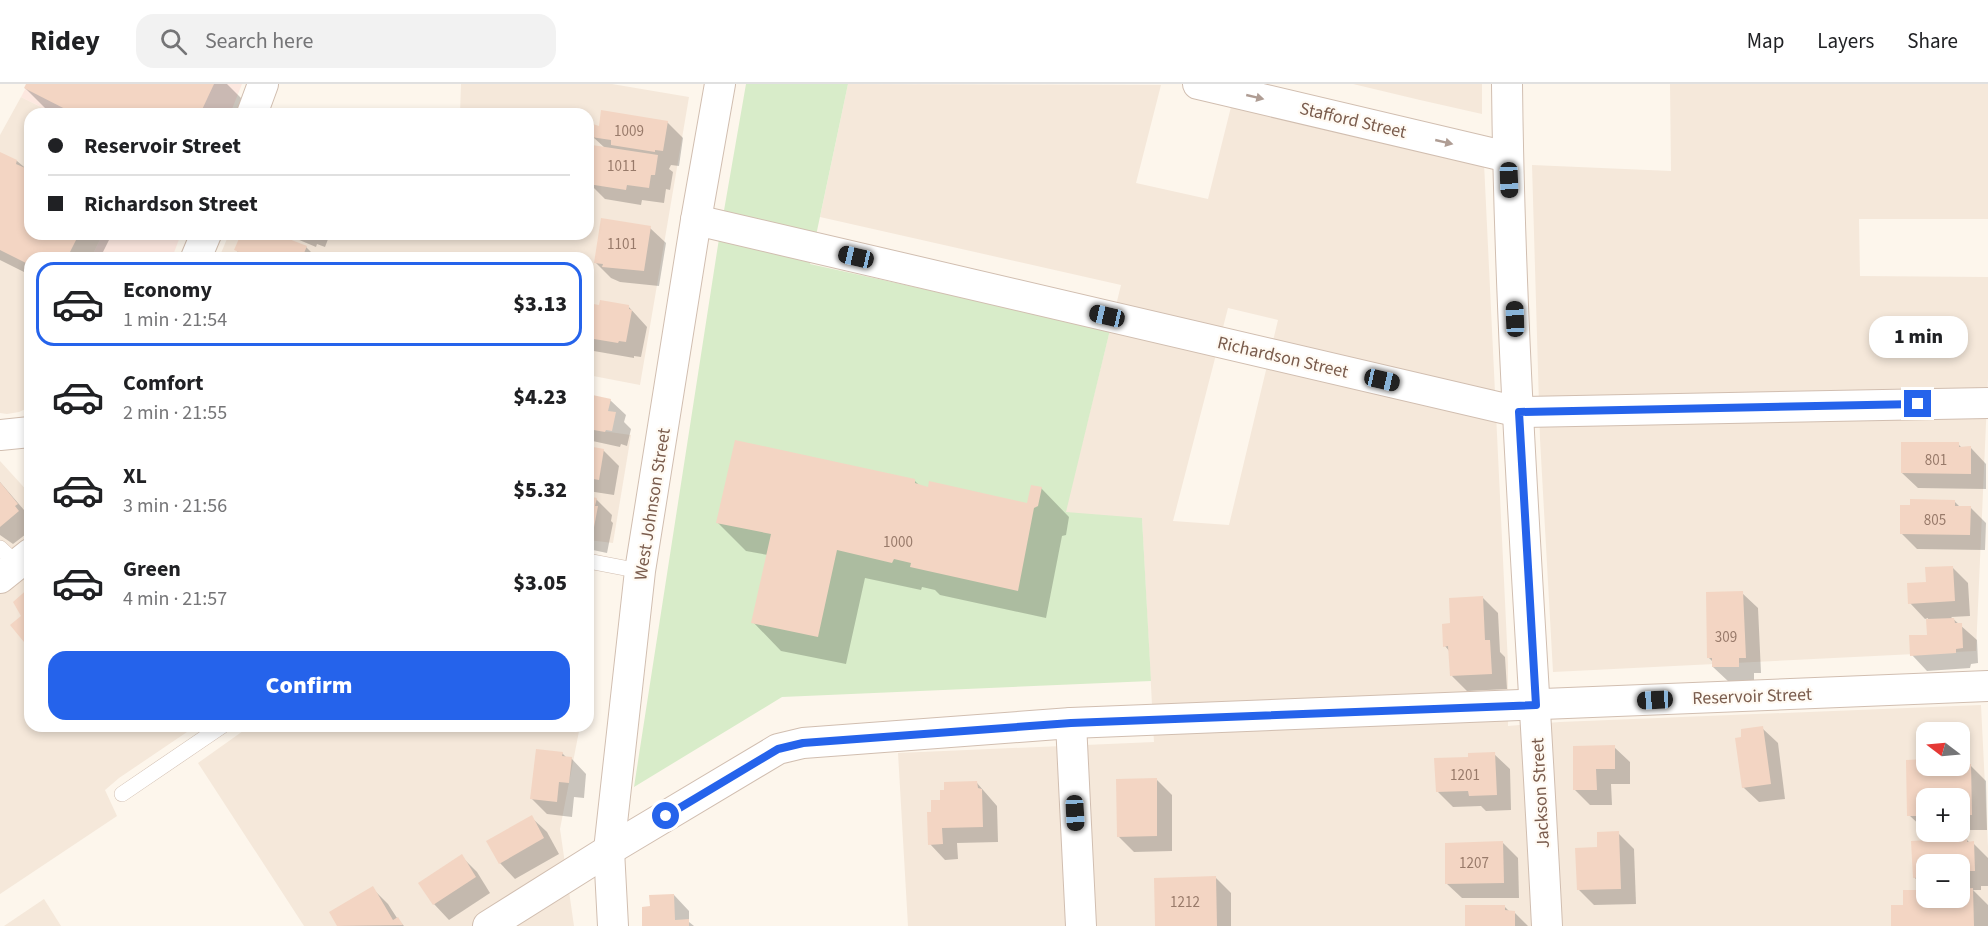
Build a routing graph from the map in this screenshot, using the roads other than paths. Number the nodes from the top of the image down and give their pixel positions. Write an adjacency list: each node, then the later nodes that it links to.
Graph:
1 (262, 84): 5 (street)
2 (720, 84): 7 (street, West Johnson Street)
3 (1198, 84): 6 (street, Stafford Street, one-way to 6)
4 (1507, 84): 6 (street, Jackson Street)
5 (254, 108)
6 (1508, 157): 9 (street, Jackson Street)
7 (696, 220): 9 (street, Richardson Street); 13 (street, West Johnson Street)
8 (1988, 403): 9 (street, Richardson Street)
9 (1519, 412): 15 (street, Jackson Street)
10 (24, 433): 11 (street)
11 (0, 435)
12 (594, 562): 13 (lane)
13 (640, 571): 19 (street, West Johnson Street)
14 (1988, 686): 15 (street, Reservoir Street)
15 (1536, 705): 16 (street, Reservoir Street); 23 (street, Jackson Street)
16 (1071, 723): 19 (street, Reservoir Street); 22 (street)
17 (213, 732): 18 (lane)
18 (122, 794)
19 (609, 850): 20 (street, Reservoir Street); 21 (street, West Johnson Street)
20 (488, 926)
21 (613, 926)
22 (1081, 926)
23 (1547, 926)

